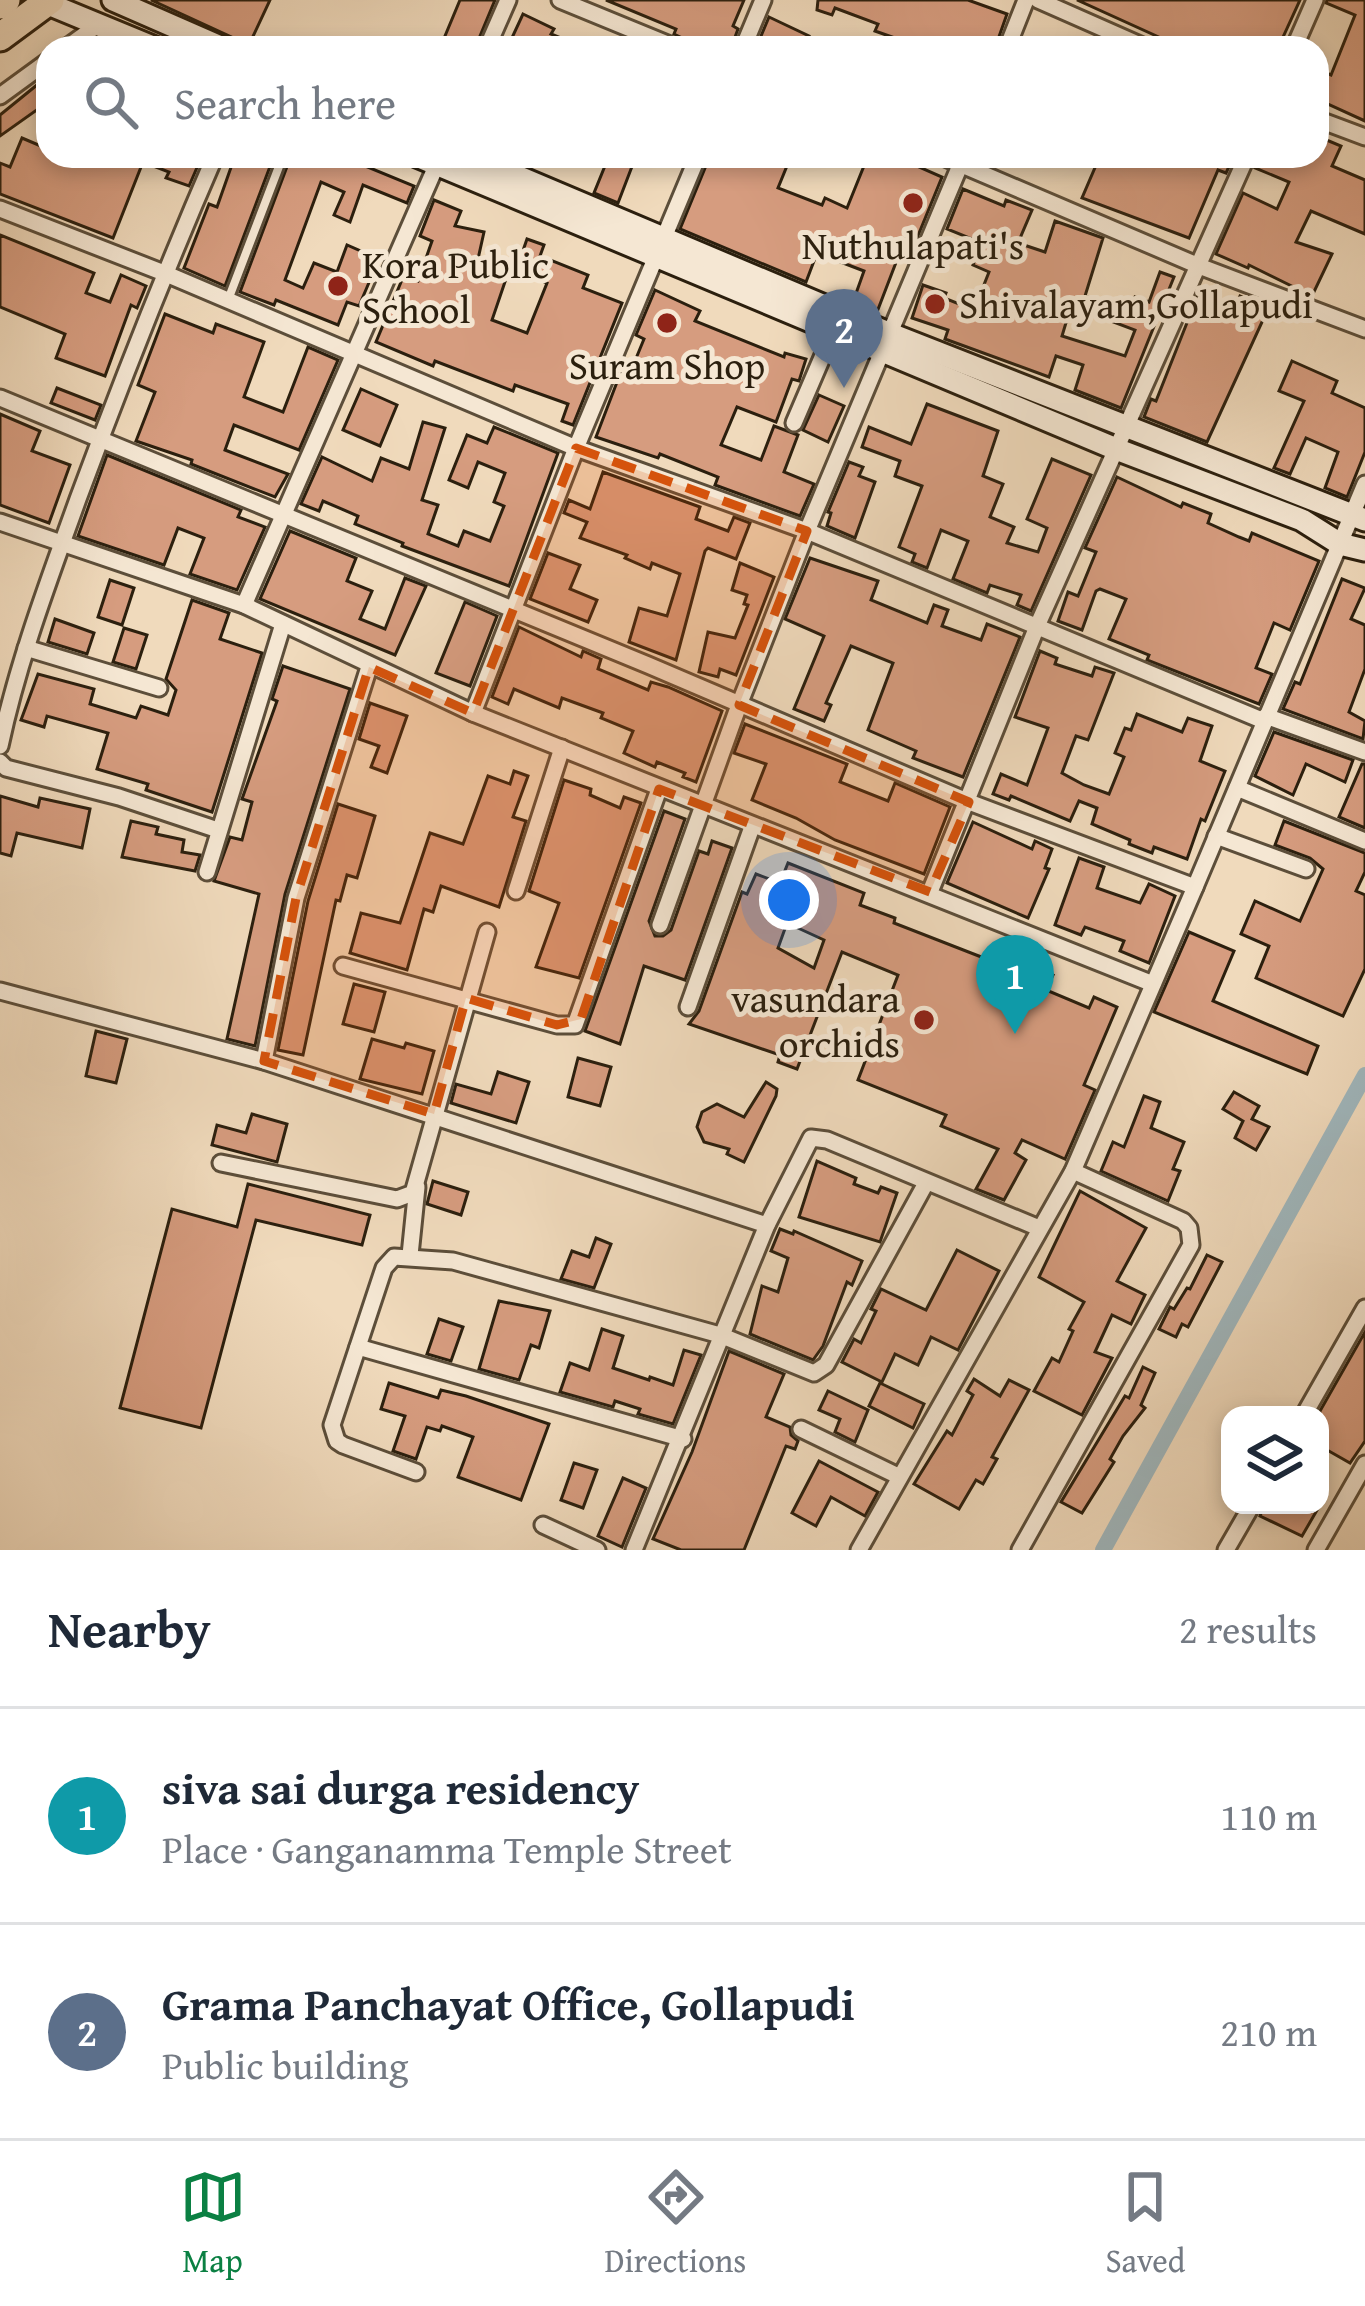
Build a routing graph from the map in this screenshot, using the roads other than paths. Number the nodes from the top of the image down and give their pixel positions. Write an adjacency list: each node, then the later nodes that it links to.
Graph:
1 (508, 0): 13 (street)
2 (560, 0): 14 (street)
3 (763, 0): 15 (street)
4 (1026, 0): 16 (street)
5 (1038, 0): 17 (street)
6 (1316, 0): 18 (street)
7 (48, 2): 9 (street); 19 (highway)
8 (123, 2): 12 (street)
9 (99, 24): 10 (street); 11 (street)
10 (82, 36)
11 (126, 36)
12 (168, 36)
13 (493, 36)
14 (648, 36)
15 (748, 36)
16 (1012, 36)
17 (1120, 36)
18 (1300, 36)
19 (0, 37)
20 (36, 70): 21 (street)
21 (0, 96)
22 (1329, 124): 23 (street)
23 (1365, 137)
24 (210, 168): 36 (street)
25 (278, 168): 37 (lane)
26 (428, 168): 41 (street)
27 (455, 168): 34 (street)
28 (494, 168): 34 (street)
29 (693, 168): 34 (street)
30 (960, 168): 40 (street)
31 (981, 168): 35 (street)
32 (1242, 168): 35 (street)
33 (0, 208): 36 (street)
34 (660, 249): 39 (street); 40 (street); 46 (street)
35 (1198, 266): 38 (street); 44 (street)
36 (164, 273): 37 (street); 45 (street)
37 (228, 300): 41 (street)
38 (1365, 329)
39 (832, 332): 40 (street); 43 (street)
40 (884, 342): 44 (street); 47 (street); 52 (street)
41 (355, 354): 46 (street); 49 (street)
42 (0, 398): 45 (street)
43 (794, 423)
44 (1126, 426): 47 (street); 50 (street)
45 (100, 439): 49 (street); 53 (street)
46 (576, 448): 52 (street); 57 (street)
47 (1116, 448): 54 (street); 59 (street)
48 (1365, 484): 50 (street)
49 (284, 516): 56 (street); 57 (street)
50 (1359, 517): 54 (street)
51 (0, 523): 53 (street)
52 (807, 531): 59 (street); 63 (street)
53 (62, 544): 56 (street); 60 (street)
54 (1340, 544): 55 (street); 66 (street)
55 (1365, 550)
56 (244, 605): 58 (street)
57 (515, 609): 63 (street); 64 (street)
58 (283, 623): 61 (street); 76 (street)
59 (1038, 623): 66 (street); 73 (street)
60 (26, 648): 62 (street); 65 (street)
61 (369, 667): 64 (street); 91 (street)
62 (159, 688)
63 (739, 705): 73 (street); 74 (street)
64 (473, 713): 68 (street)
65 (3, 716): 67 (street)
66 (1265, 718): 69 (street); 71 (street)
67 (0, 746)
68 (562, 748): 72 (street); 82 (street)
69 (1365, 752)
70 (0, 762): 76 (street)
71 (1237, 788): 77 (street); 78 (street)
72 (659, 789): 74 (street); 89 (street)
73 (969, 802): 81 (street); 83 (street)
74 (701, 807): 75 (street); 84 (street)
75 (752, 827): 83 (street); 90 (street)
76 (218, 830): 80 (street)
77 (1216, 836): 79 (street); 81 (street)
78 (1365, 841)
79 (1306, 869)
80 (207, 872)
81 (1195, 887): 87 (street)
82 (516, 891)
83 (930, 892): 87 (street)
84 (660, 926)
85 (487, 932): 89 (street)
86 (343, 965): 89 (street)
87 (1153, 984): 94 (street)
88 (0, 991): 91 (street)
89 (466, 998): 92 (street)
90 (688, 1007)
91 (263, 1061): 92 (street)
92 (434, 1114): 96 (street); 97 (street)
93 (221, 1163): 96 (street)
94 (1073, 1171): 98 (street); 114 (street)
95 (926, 1183): 97 (street); 98 (street); 101 (street)
96 (417, 1187): 99 (street)
97 (767, 1225): 101 (street)
98 (1039, 1228): 108 (street)
99 (410, 1256): 101 (street); 102 (street)
100 (1365, 1308): 103 (street)
101 (720, 1336): 105 (street)
102 (358, 1347): 105 (street); 107 (street)
103 (1309, 1406)
104 (801, 1429): 108 (street)
105 (683, 1439): 112 (street)
106 (1365, 1464): 116 (street)
107 (416, 1472)
108 (898, 1476): 113 (street)
109 (1247, 1514): 115 (street)
110 (544, 1525): 111 (street)
111 (597, 1550)
112 (634, 1550)
113 (859, 1550)
114 (1020, 1550)
115 (1226, 1550)
116 (1316, 1550)

